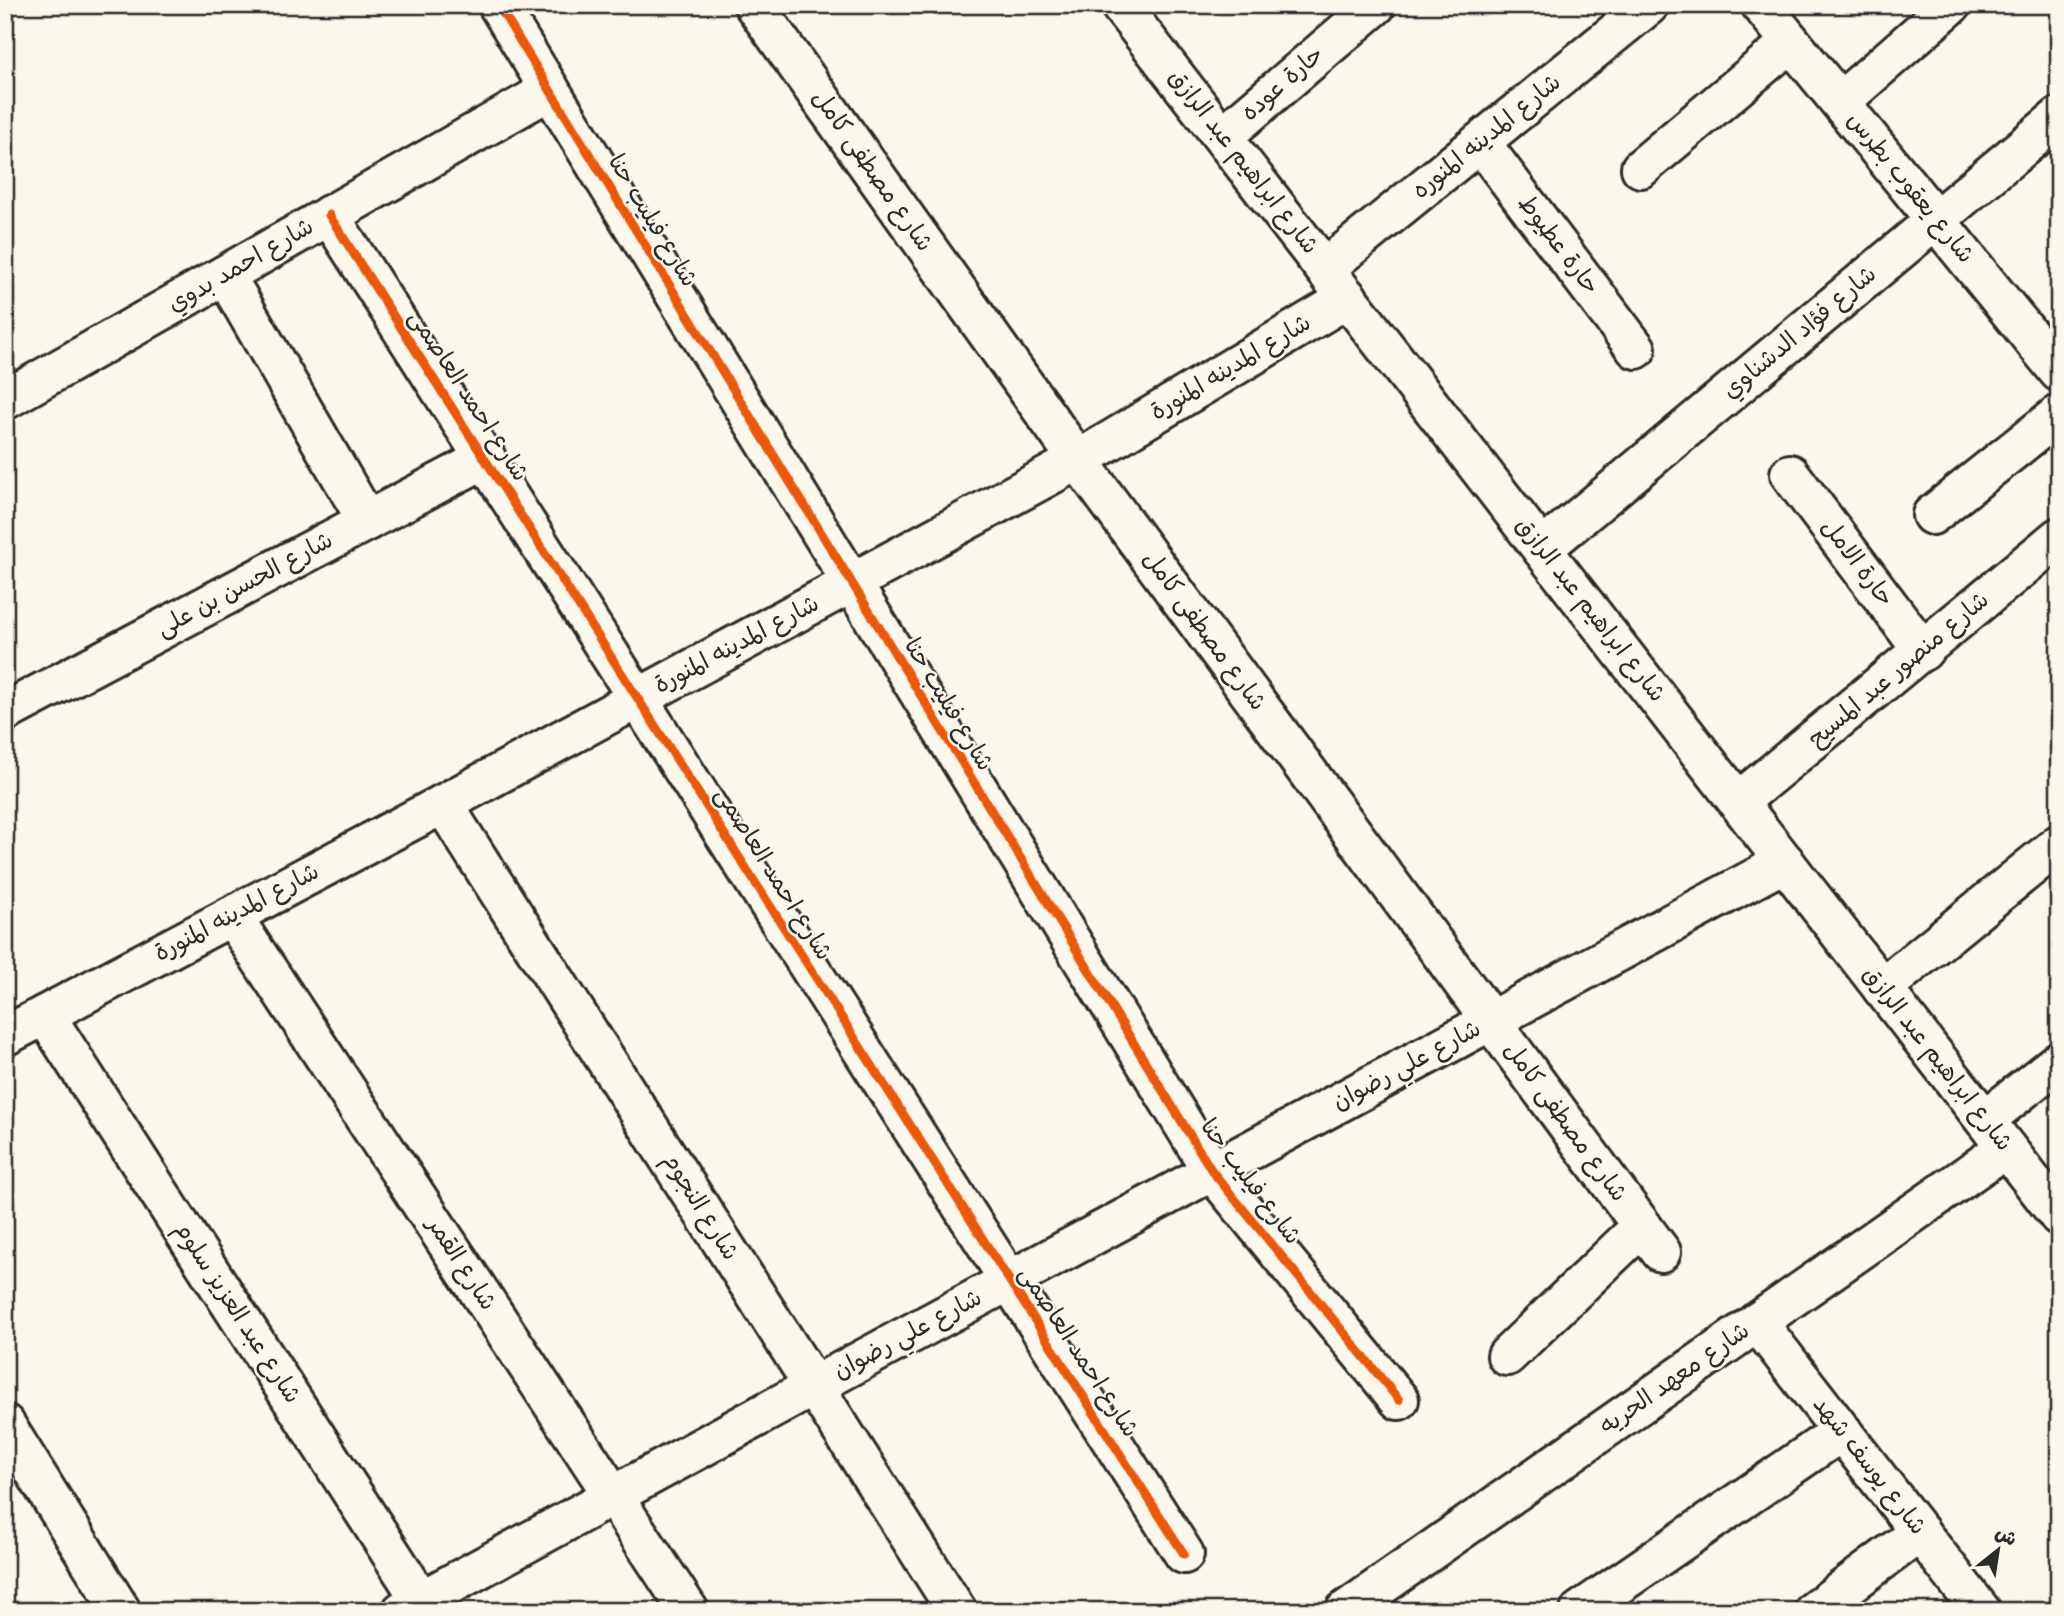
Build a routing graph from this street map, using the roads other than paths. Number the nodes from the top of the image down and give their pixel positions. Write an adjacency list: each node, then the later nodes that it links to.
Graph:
1 (498, 5): 9 (street, شارع فيليب حنا)
2 (754, 5): 25 (street, شارع مصطفى كامل)
3 (1120, 5): 12 (street, شارع ابراهيم عبد الرازق)
4 (1376, 5): 12 (street, حارة عوده)
5 (1648, 5): 13 (street, شارع المدينه المنوره)
6 (1761, 5): 8 (street, شارع يعقوب بطرس)
7 (1951, 5): 10 (street)
8 (1791, 42): 10 (street, شارع يعقوب بطرس); 14 (street)
9 (550, 90): 15 (street, شارع احمد بدوي); 31 (street, شارع فيليب حنا)
10 (1840, 102): 16 (street, شارع يعقوب بطرس)
11 (2059, 117): 16 (street, شارع فؤاد الدشناوي)
12 (1223, 136): 17 (street, شارع ابراهيم عبد الرازق)
13 (1480, 142): 17 (street, شارع المدينه المنوره); 20 (street, حارة عطيوط)
14 (1641, 168)
15 (330, 215): 18 (street, شارع احمد بدوي); 24 (street, شارع احمد العاصمى)
16 (1936, 220): 21 (street, شارع يعقوب بطرس); 30 (street, شارع فؤاد الدشناوي)
17 (1325, 268): 19 (street, شارع ابراهيم عبد الرازق)
18 (225, 275): 22 (street, شارع احمد بدوي); 28 (street)
19 (1348, 298): 25 (street, شارع المدينه المنورة); 30 (street, شارع ابراهيم عبد الرازق)
20 (1636, 349)
21 (2059, 372)
22 (5, 400)
23 (2059, 414): 27 (street)
24 (486, 458): 28 (street, شارع الحسن بن على); 33 (street, شارع احمد العاصمى)
25 (1078, 460): 31 (street, شارع المدينه المنورة); 42 (street, شارع مصطفى كامل)
26 (1790, 474): 32 (street, حارة الامل)
27 (1932, 516)
28 (367, 521): 34 (street, شارع الحسن بن على)
29 (2059, 537): 32 (street, شارع منصور عبد المسيح)
30 (1542, 549): 35 (street, شارع ابراهيم عبد الرازق)
31 (851, 583): 33 (street, شارع المدينه المنورة); 46 (street, شارع فيليب حنا)
32 (1923, 651): 35 (street, شارع منصور عبد المسيح)
33 (639, 699): 36 (street, شارع المدينه المنورة); 48 (street, شارع احمد العاصمى)
34 (5, 712)
35 (1738, 802): 38 (street, شارع ابراهيم عبد الرازق)
36 (443, 804): 39 (street, شارع المدينه المنورة); 51 (street, شارع النجوم)
37 (2059, 844): 40 (street)
38 (1785, 863): 40 (street, شارع ابراهيم عبد الرازق); 42 (street, شارع علي رضوان)
39 (232, 916): 41 (street, شارع المدينه المنورة); 55 (street, شارع القمر)
40 (1882, 988): 45 (street, شارع ابراهيم عبد الرازق)
41 (45, 1015): 43 (street, شارع المدينه المنورة); 58 (street, شارع عبد العزيز سلوم)
42 (1491, 1021): 46 (street, شارع علي رضوان); 50 (street, شارع مصطفى كامل)
43 (5, 1036)
44 (2059, 1061): 45 (street, شارع معهد الحريه)
45 (1995, 1134): 47 (street, شارع ابراهيم عبد الرازق); 49 (street, شارع معهد الحريه)
46 (1212, 1171): 48 (street, شارع علي رضوان); 52 (street, شارع فيليب حنا)
47 (2059, 1216)
48 (1009, 1280): 51 (street, شارع علي رضوان); 57 (street, شارع احمد العاصمى)
49 (1757, 1322): 54 (street, شارع يوسف شهد); 62 (street, شارع معهد الحريه)
50 (1507, 1356)
51 (814, 1386): 55 (street, شارع علي رضوان); 61 (street, شارع النجوم)
52 (1399, 1400)
53 (5, 1424): 59 (street)
54 (1842, 1431): 56 (street, شارع يوسف شهد); 63 (street)
55 (614, 1496): 58 (street, شارع علي رضوان); 60 (street, شارع القمر)
56 (1920, 1531): 64 (street); 65 (street, شارع يوسف شهد)
57 (1184, 1554)
58 (417, 1607)
59 (121, 1611)
60 (690, 1611)
61 (957, 1611)
62 (1345, 1611)
63 (1580, 1611)
64 (1814, 1611)
65 (1981, 1611)

